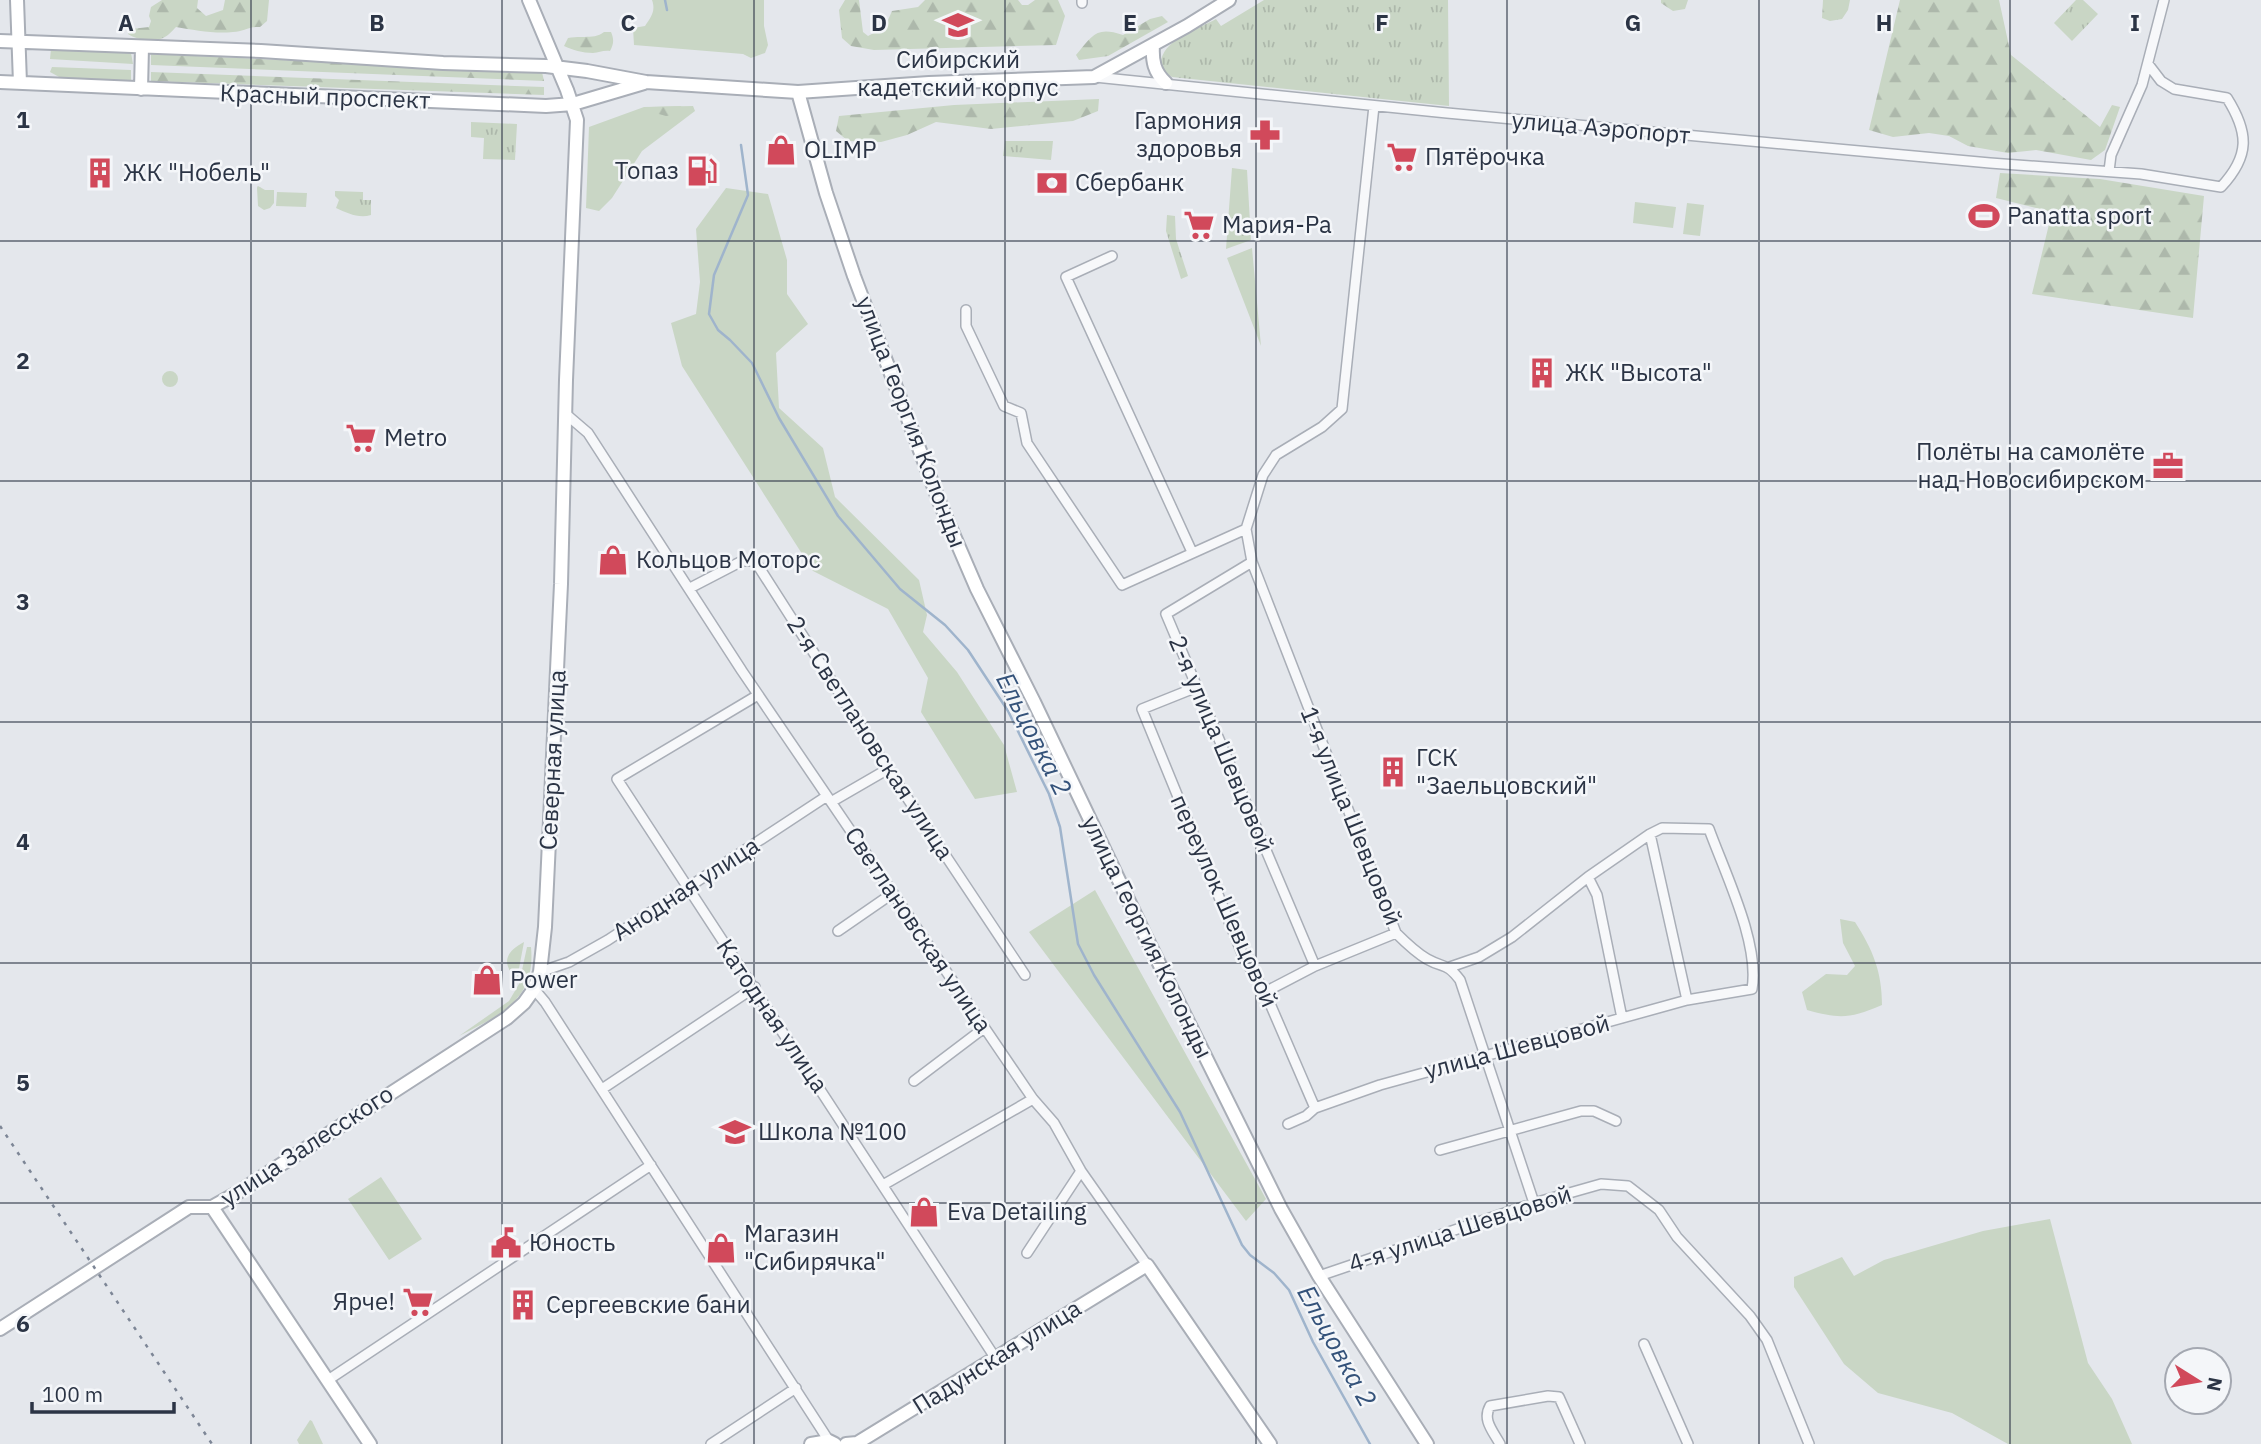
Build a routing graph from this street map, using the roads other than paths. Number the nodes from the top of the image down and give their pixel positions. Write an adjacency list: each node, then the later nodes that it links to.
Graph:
1 (17, 0): 6 (main road)
2 (529, 0): 10 (main road, Северная улица)
3 (1229, 0): 7 (main road)
4 (2164, 0): 9 (street)
5 (0, 41): 6 (main road, Красный проспект)
6 (18, 42): 8 (main road, Красный проспект); 14 (main road)
7 (1153, 45): 11 (main road); 15 (main road)
8 (142, 47): 10 (main road, Красный проспект); 16 (main road)
9 (2148, 64): 20 (street); 20 (street, улица Аэропорт)
10 (559, 69): 13 (main road, Красный проспект); 18 (main road, Северная улица)
11 (1094, 76): 15 (street, улица Аэропорт); 17 (main road, Красный проспект)
12 (0, 82): 14 (main road, Красный проспект)
13 (646, 82): 17 (main road, Красный проспект); 18 (main road, Красный проспект)
14 (20, 83): 16 (main road, Красный проспект)
15 (1166, 83): 19 (street, улица Аэропорт)
16 (141, 89): 18 (main road, Красный проспект)
17 (798, 92): 64 (main road, улица Георгия Колонды)
18 (573, 104): 23 (main road, Северная улица)
19 (1374, 106): 20 (street, улица Аэропорт); 24 (street)
20 (2109, 171)
21 (1112, 256): 25 (street)
22 (966, 310): 25 (street)
23 (566, 415): 27 (street, Светлановская улица); 40 (main road, Северная улица)
24 (1245, 529): 25 (street); 26 (street, 1-я улица Шевцовой)
25 (1192, 552)
26 (1252, 562): 28 (street, 2-я улица Шевцовой); 37 (street, 1-я улица Шевцовой)
27 (690, 589): 29 (street, Светлановская улица); 30 (street, 2-я Светлановская улица)
28 (1197, 687): 38 (street, 2-я улица Шевцовой); 44 (street, переулок Шевцовой)
29 (758, 695): 31 (street, Светлановская улица); 34 (street, Катодная улица)
30 (888, 769): 31 (street, Анодная улица); 41 (street, 2-я Светлановская улица)
31 (829, 799): 34 (street, Анодная улица); 35 (street, Светлановская улица)
32 (1650, 834): 33 (street); 45 (street); 45 (street, улица Шевцовой)
33 (1588, 877): 39 (street); 46 (street)
34 (687, 889): 40 (street, Анодная улица); 42 (street, Катодная улица)
35 (892, 893): 36 (street); 47 (street, Светлановская улица)
36 (838, 931)
37 (1396, 933): 38 (street); 39 (street, 1-я улица Шевцовой)
38 (1315, 966): 44 (street)
39 (1450, 967): 48 (street)
40 (540, 972): 43 (main road, Северная улица)
41 (1025, 975)
42 (755, 988): 50 (street); 59 (street, Катодная улица)
43 (534, 989): 50 (street); 61 (main road, улица Залесского)
44 (1265, 992): 52 (street, переулок Шевцовой)
45 (1687, 1000): 46 (street, улица Шевцовой)
46 (1622, 1018): 48 (street, улица Шевцовой)
47 (984, 1028): 49 (street); 51 (street, Светлановская улица)
48 (1486, 1055): 52 (street, улица Шевцовой); 55 (street)
49 (914, 1081)
50 (602, 1089): 57 (street)
51 (1033, 1099): 58 (street, Светлановская улица); 59 (street)
52 (1315, 1108): 54 (street, улица Шевцовой)
53 (1616, 1121): 55 (street)
54 (1288, 1124)
55 (1510, 1130): 56 (street); 60 (street)
56 (1440, 1150)
57 (651, 1165): 68 (street); 69 (street)
58 (1081, 1171): 62 (street); 63 (street, Светлановская улица)
59 (883, 1185): 67 (street, Катодная улица)
60 (1534, 1203): 64 (street, 4-я улица Шевцовой); 80 (street, 4-я улица Шевцовой)
61 (212, 1207): 65 (main road, улица Залесского); 68 (main road)
62 (1027, 1253)
63 (1147, 1265): 67 (main road, Падунская улица); 75 (main road, Светлановская улица)
64 (1319, 1276): 76 (main road, улица Георгия Колонды)
65 (0, 1329)
66 (1644, 1344): 79 (street)
67 (996, 1359): 74 (main road, Падунская улица)
68 (328, 1380): 71 (main road)
69 (796, 1388): 70 (street); 72 (street)
70 (832, 1442): 73 (main road)
71 (370, 1444)
72 (711, 1444)
73 (811, 1444)
74 (846, 1444)
75 (1269, 1444)
76 (1427, 1444)
77 (1500, 1444): 78 (street)
78 (1580, 1444)
79 (1688, 1444)
80 (1809, 1444)

